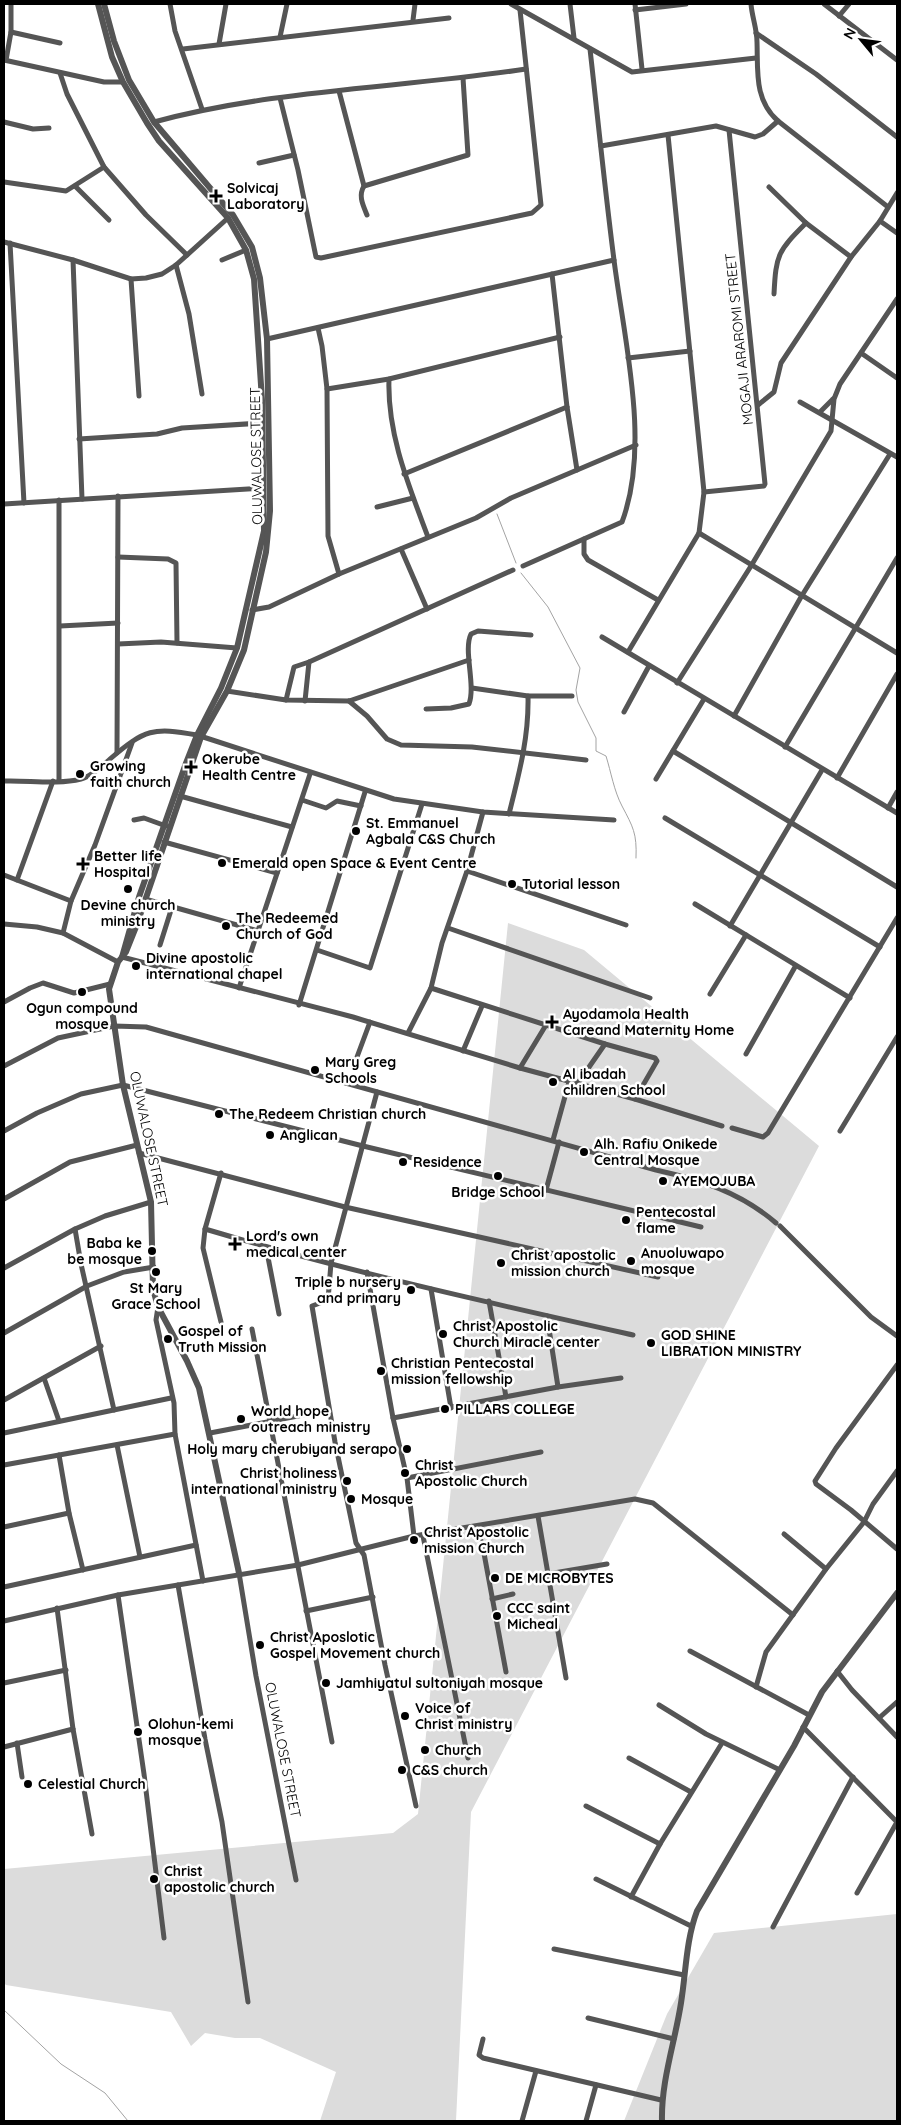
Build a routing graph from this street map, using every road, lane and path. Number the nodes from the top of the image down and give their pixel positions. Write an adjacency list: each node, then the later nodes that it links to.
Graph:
1 (11, 4): 19 (street)
2 (98, 4): 34 (street, OLUWALOSE STREET)
3 (104, 4): 40 (street, OLUWALOSE STREET)
4 (170, 4): 25 (street)
5 (226, 4): 24 (street)
6 (286, 4): 21 (street)
7 (415, 4): 18 (street)
8 (511, 4): 15 (street)
9 (570, 4): 22 (street)
10 (686, 4): 14 (street)
11 (751, 4): 20 (street)
12 (824, 4): 16 (street)
13 (849, 4): 16 (street)
14 (635, 7): 31 (street)
15 (520, 10): 22 (street); 30 (street)
16 (839, 16): 29 (street)
17 (450, 18): 18 (street)
18 (413, 20): 21 (street)
19 (11, 32): 23 (street); 28 (street)
20 (756, 32): 27 (street); 44 (street)
21 (280, 37): 24 (street)
22 (574, 38): 26 (street)
23 (60, 43)
24 (219, 44): 25 (street)
25 (183, 49): 37 (street)
26 (590, 50): 31 (street); 45 (street)
27 (756, 58): 31 (street); 38 (street)
28 (5, 60): 32 (street)
29 (897, 60)
30 (526, 69): 33 (street); 46 (street)
31 (642, 69)
32 (60, 73): 34 (street); 48 (street)
33 (464, 78): 35 (street); 51 (street)
34 (123, 82): 56 (street, OLUWALOSE STREET)
35 (339, 91): 36 (street); 51 (street)
36 (280, 98): 37 (street); 46 (street)
37 (202, 108): 40 (street)
38 (778, 121): 42 (street); 54 (street)
39 (4, 122): 41 (street)
40 (154, 122): 76 (street, OLUWALOSE STREET)
41 (49, 128)
42 (729, 130): 43 (street); 87 (street, MOGAJI ARAROMI STREET)
43 (668, 135): 45 (street); 77 (street)
44 (897, 137)
45 (601, 146): 68 (street)
46 (294, 155): 47 (street)
47 (259, 163)
48 (104, 167): 50 (street); 64 (street)
49 (4, 182): 50 (street)
50 (75, 186): 57 (street)
51 (364, 186): 55 (street)
52 (769, 187): 59 (street)
53 (897, 193): 54 (street)
54 (888, 208): 58 (street)
55 (367, 215)
56 (228, 218): 63 (street, OLUWALOSE STREET); 64 (street)
57 (109, 220)
58 (880, 221): 60 (street); 65 (street)
59 (806, 222): 65 (street); 72 (street)
60 (897, 234)
61 (4, 242): 62 (street)
62 (10, 243): 66 (street); 105 (street)
63 (246, 250): 67 (street); 91 (street, OLUWALOSE STREET)
64 (187, 255): 69 (street)
65 (851, 257): 87 (street)
66 (73, 260): 71 (street); 92 (street)
67 (222, 260)
68 (614, 260): 70 (street); 79 (street)
69 (176, 265): 71 (street); 83 (street)
70 (552, 274): 74 (street); 75 (street)
71 (131, 279): 84 (street)
72 (774, 294)
73 (896, 303): 78 (street)
74 (318, 328): 76 (street); 82 (street)
75 (560, 337): 81 (street); 88 (street)
76 (267, 339): 93 (street, OLUWALOSE STREET)
77 (690, 351): 79 (street); 100 (street)
78 (860, 354): 80 (street); 85 (street)
79 (628, 358): 94 (street)
80 (897, 378)
81 (389, 379): 82 (street); 98 (street)
82 (327, 389): 117 (street)
83 (202, 394)
84 (139, 396)
85 (834, 399): 89 (street); 90 (street)
86 (800, 402): 89 (street)
87 (758, 405): 100 (street, MOGAJI ARAROMI STREET)
88 (567, 407): 97 (street); 98 (street)
89 (820, 412): 90 (street)
90 (834, 422): 95 (street); 115 (street)
91 (262, 423): 92 (street); 93 (street, OLUWALOSE STREET)
92 (79, 439): 103 (street)
93 (266, 442): 99 (street, OLUWALOSE STREET); 121 (street, OLUWALOSE STREET)
94 (636, 445): 97 (street); 110 (street)
95 (890, 454): 96 (street); 118 (street)
96 (897, 457)
97 (577, 470): 109 (street)
98 (404, 474): 102 (street)
99 (263, 488): 101 (street); 129 (street, OLUWALOSE STREET)
100 (704, 492): 108 (street)
101 (118, 496): 103 (street); 112 (street)
102 (413, 498): 107 (street); 109 (street)
103 (82, 499): 104 (street)
104 (59, 500): 105 (street); 123 (street)
105 (24, 503): 106 (street)
106 (4, 504)
107 (377, 506)
108 (699, 533): 115 (street); 119 (street)
109 (428, 537): 111 (street)
110 (584, 539): 114 (street); 119 (street)
111 (401, 549): 117 (street); 120 (street)
112 (118, 557): 122 (street); 127 (street)
113 (897, 558): 124 (street)
114 (523, 566)
115 (751, 566): 118 (street); 136 (street)
116 (513, 570): 120 (street)
117 (339, 574): 121 (street)
118 (802, 597): 124 (street); 147 (street)
119 (658, 600): 130 (street)
120 (427, 609): 133 (street)
121 (252, 610): 138 (street, OLUWALOSE STREET)
122 (118, 623): 123 (street); 128 (street)
123 (60, 626): 158 (street)
124 (854, 628): 131 (street); 150 (street)
125 (531, 635): 132 (street)
126 (602, 637): 130 (street)
127 (178, 643): 128 (street); 129 (street)
128 (118, 644): 152 (street)
129 (237, 648): 148 (street, OLUWALOSE STREET)
130 (628, 652): 134 (street)
131 (897, 653)
132 (469, 660): 137 (street); 144 (street)
133 (309, 662): 142 (street); 143 (street)
134 (649, 666): 136 (street); 146 (street)
135 (897, 674): 157 (street)
136 (677, 683): 141 (street)
137 (472, 688): 139 (street); 145 (street)
138 (227, 691): 142 (street); 148 (street, OLUWALOSE STREET)
139 (528, 696): 140 (street); 153 (street)
140 (572, 696)
141 (704, 699): 147 (street); 151 (street)
142 (286, 700): 143 (street)
143 (305, 701): 144 (street)
144 (349, 701): 153 (street)
145 (426, 709)
146 (624, 712)
147 (734, 716): 150 (street)
148 (199, 736): 149 (street); 156 (street); 163 (street, OLUWALOSE STREET); 175 (street, OLUWALOSE STREET)
149 (132, 743): 152 (street); 185 (street)
150 (786, 746): 155 (street)
151 (673, 751): 159 (street); 174 (street)
152 (117, 753): 158 (street)
153 (524, 753): 154 (street); 170 (street)
154 (586, 760)
155 (822, 770): 157 (street); 174 (street)
156 (310, 774): 161 (street); 164 (street)
157 (837, 778): 167 (street)
158 (56, 780): 160 (street); 182 (street)
159 (656, 780)
160 (4, 781)
161 (365, 792): 165 (street); 166 (street)
162 (897, 792): 167 (street)
163 (180, 796): 175 (street, OLUWALOSE STREET); 176 (street)
164 (302, 800): 166 (street); 176 (street)
165 (422, 804): 168 (street); 198 (street)
166 (361, 806): 198 (street)
167 (888, 808): 169 (street)
168 (483, 812): 170 (street); 178 (street)
169 (897, 813)
170 (509, 814): 173 (street)
171 (665, 818): 181 (street)
172 (134, 820): 175 (street)
173 (614, 820)
174 (792, 822): 181 (street); 183 (street)
175 (167, 826): 177 (street, OLUWALOSE STREET); 199 (street, OLUWALOSE STREET)
176 (292, 826): 179 (street)
177 (164, 842): 179 (street); 184 (street, OLUWALOSE STREET)
178 (467, 871): 190 (street); 192 (street)
179 (277, 873): 193 (street)
180 (4, 875): 182 (street)
181 (760, 876): 191 (street); 197 (street)
182 (17, 880): 185 (street)
183 (897, 886)
184 (145, 898): 187 (street); 199 (street, OLUWALOSE STREET)
185 (71, 901): 194 (street)
186 (695, 904): 191 (street)
187 (172, 907): 193 (street); 196 (street)
188 (897, 918): 197 (street)
189 (4, 924): 194 (street)
190 (626, 925)
191 (730, 926): 195 (street)
192 (448, 928): 203 (street); 205 (street)
193 (258, 931): 202 (street)
194 (63, 933): 199 (street)
195 (746, 936): 200 (street); 204 (street)
196 (160, 945)
197 (880, 947): 206 (street)
198 (317, 950): 208 (street)
199 (120, 960): 201 (street, OLUWALOSE STREET); 202 (street)
200 (795, 967): 206 (street); 217 (street)
201 (110, 984): 207 (street); 212 (street, OLUWALOSE STREET)
202 (239, 988): 208 (street)
203 (431, 988): 209 (street); 213 (street)
204 (710, 994)
205 (650, 998)
206 (850, 998): 227 (street)
207 (4, 1002)
208 (299, 1004): 210 (street)
209 (482, 1006): 211 (street); 216 (street)
210 (370, 1022): 213 (street); 218 (street)
211 (546, 1025): 215 (street); 220 (street)
212 (114, 1026): 219 (street); 223 (street, OLUWALOSE STREET); 224 (street)
213 (408, 1033): 216 (street)
214 (897, 1037): 229 (street)
215 (605, 1044): 222 (street); 225 (street)
216 (463, 1051): 220 (street)
217 (746, 1054)
218 (357, 1057)
219 (4, 1066)
220 (520, 1068): 221 (street)
221 (569, 1082): 222 (street); 230 (street)
222 (578, 1083): 225 (street)
223 (123, 1085): 228 (street); 231 (street, OLUWALOSE STREET); 232 (street)
224 (377, 1092): 230 (street); 232 (street)
225 (635, 1099): 226 (street)
226 (722, 1126)
227 (732, 1128)
228 (4, 1131)
229 (840, 1131)
230 (556, 1141): 235 (street); 258 (street)
231 (137, 1145): 233 (street, OLUWALOSE STREET); 236 (street)
232 (363, 1146): 235 (street); 238 (street)
233 (139, 1153): 234 (street); 237 (street, OLUWALOSE STREET)
234 (221, 1173): 238 (street); 241 (street)
235 (546, 1190): 239 (street)
236 (4, 1199)
237 (151, 1202): 240 (street); 244 (street, OLUWALOSE STREET)
238 (345, 1207): 243 (street); 247 (street)
239 (701, 1227)
240 (75, 1229): 245 (street); 248 (street)
241 (205, 1229): 242 (street); 254 (street)
242 (266, 1247): 243 (street); 252 (street)
243 (332, 1263): 246 (street); 269 (street)
244 (154, 1267): 248 (street); 251 (street, OLUWALOSE STREET)
245 (4, 1268)
246 (367, 1272): 249 (street); 270 (street)
247 (658, 1277)
248 (87, 1286): 256 (street); 259 (street)
249 (431, 1289): 250 (street); 267 (street)
250 (489, 1301): 253 (street); 264 (street)
251 (158, 1307): 265 (street); 274 (street, OLUWALOSE STREET)
252 (279, 1314)
253 (548, 1316): 257 (street); 263 (street)
254 (221, 1322)
255 (252, 1329): 272 (street)
256 (4, 1333)
257 (633, 1335)
258 (897, 1336)
259 (101, 1346): 261 (street); 268 (street)
260 (897, 1365): 284 (street)
261 (44, 1378): 266 (street); 271 (street)
262 (621, 1378): 263 (street)
263 (558, 1387): 264 (street)
264 (506, 1397): 267 (street)
265 (171, 1398): 268 (street); 275 (street)
266 (4, 1400)
267 (451, 1408): 270 (street)
268 (114, 1410): 271 (street)
269 (329, 1410): 272 (street); 291 (street)
270 (393, 1418): 281 (street)
271 (59, 1421): 273 (street)
272 (271, 1421): 274 (street); 295 (street)
273 (4, 1433)
274 (210, 1433): 298 (street, OLUWALOSE STREET)
275 (175, 1434): 276 (street); 290 (street)
276 (117, 1445): 278 (street); 293 (street)
277 (541, 1452): 281 (street)
278 (59, 1456): 279 (street); 282 (street)
279 (4, 1465)
280 (897, 1471): 284 (street)
281 (406, 1478): 288 (street)
282 (69, 1513): 285 (street); 297 (street)
283 (538, 1516): 286 (street); 299 (street); 310 (street)
284 (864, 1522): 292 (street); 296 (street)
285 (4, 1527)
286 (477, 1527): 289 (street); 307 (street)
287 (784, 1534): 296 (street)
288 (414, 1536): 289 (street); 291 (street)
289 (423, 1536): 330 (street)
290 (196, 1545): 293 (street); 300 (street)
291 (360, 1549): 295 (street); 306 (street)
292 (897, 1549)
293 (140, 1557): 297 (street)
294 (607, 1564): 299 (street)
295 (298, 1565): 298 (street); 309 (street)
296 (826, 1569): 310 (street)
297 (83, 1570): 302 (street)
298 (239, 1573): 300 (street); 342 (street, OLUWALOSE STREET)
299 (548, 1574): 316 (street)
300 (203, 1581): 301 (street)
301 (178, 1585): 305 (street); 350 (street)
302 (4, 1587)
303 (897, 1593): 314 (street)
304 (513, 1594): 307 (street)
305 (118, 1595): 308 (street); 347 (street)
306 (372, 1597): 309 (street); 336 (street)
307 (492, 1599): 315 (street)
308 (57, 1608): 311 (street); 313 (street)
309 (306, 1612): 326 (street)
310 (793, 1616): 318 (street)
311 (4, 1621)
312 (690, 1651): 318 (street)
313 (66, 1670): 317 (street); 324 (street)
314 (837, 1671): 321 (street); 322 (street)
315 (506, 1672)
316 (566, 1678)
317 (4, 1683)
318 (756, 1687): 321 (street)
319 (897, 1702): 322 (street)
320 (659, 1705): 328 (street)
321 (809, 1715): 323 (street)
322 (878, 1718): 325 (street)
323 (804, 1727): 332 (street); 334 (street)
324 (73, 1729): 327 (street); 339 (street)
325 (897, 1737)
326 (332, 1742)
327 (17, 1743): 329 (street); 333 (street)
328 (722, 1743): 332 (street); 335 (street)
329 (4, 1747)
330 (468, 1758)
331 (629, 1758): 335 (street)
332 (780, 1770): 345 (street)
333 (22, 1777)
334 (853, 1777): 338 (street); 346 (street)
335 (691, 1792): 340 (street)
336 (416, 1806)
337 (586, 1806): 340 (street)
338 (897, 1822): 343 (street)
339 (92, 1834)
340 (660, 1844): 344 (street)
341 (596, 1879): 344 (street)
342 (296, 1880)
343 (858, 1893)
344 (631, 1898): 345 (street)
345 (691, 1926): 349 (street)
346 (773, 1927)
347 (164, 1938)
348 (554, 1948): 349 (street)
349 (684, 1975): 353 (street)
350 (248, 2002)
351 (588, 2018): 353 (street)
352 (483, 2039): 354 (street)
353 (674, 2039): 356 (street)
354 (536, 2071): 355 (street); 357 (street)
355 (596, 2085): 356 (street); 358 (street)
356 (661, 2100): 359 (street)
357 (522, 2121)
358 (586, 2121)
359 (662, 2121)

